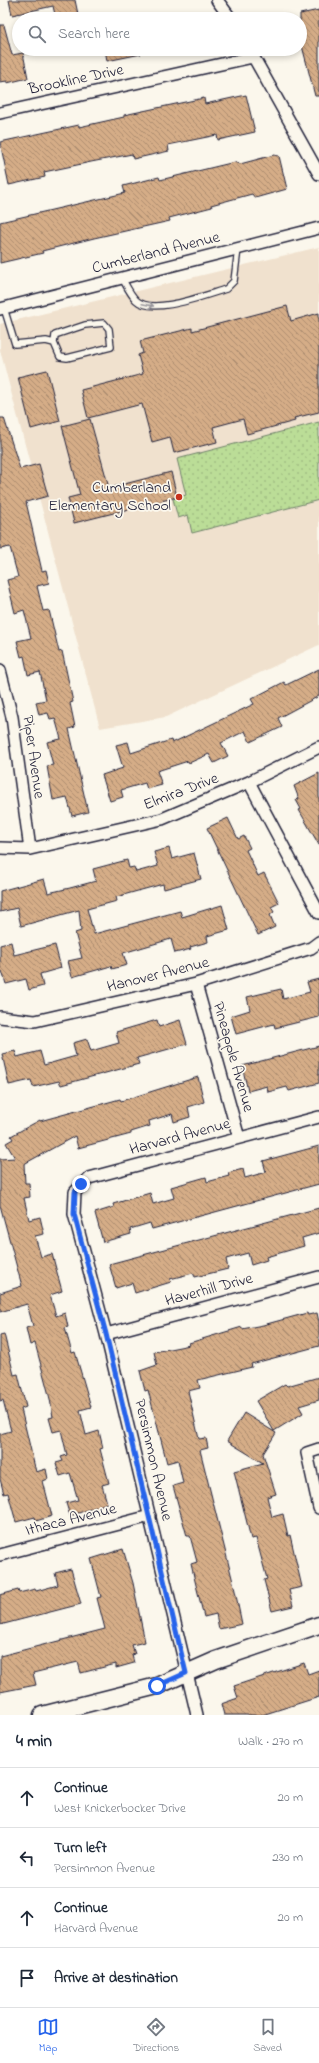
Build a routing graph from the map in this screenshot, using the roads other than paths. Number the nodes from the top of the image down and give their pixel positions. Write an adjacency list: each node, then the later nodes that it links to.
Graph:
1 (217, 0): 2 (street)
2 (226, 12)
3 (238, 56): 5 (street, Brookline Drive)
4 (253, 56): 6 (street)
5 (0, 113)
6 (319, 174)
7 (319, 228): 8 (street, Cumberland Avenue)
8 (238, 249): 9 (street, Cumberland Avenue); 9 (lane, one-way to 8)
9 (122, 278): 10 (street, Cumberland Avenue)
10 (2, 309): 11 (lane)
11 (54, 343): 11 (lane)
12 (0, 670): 16 (street, Piper Avenue)
13 (319, 747): 14 (street, Elmira Drive)
14 (249, 782): 16 (street, Elmira Drive); 17 (street)
15 (0, 848): 16 (street, Elmira Drive)
16 (30, 849)
17 (319, 913)
18 (319, 942): 19 (street, Hanover Avenue)
19 (196, 984): 20 (street, Hanover Avenue); 22 (street, Pineapple Avenue)
20 (0, 1017)
21 (319, 1117): 22 (street, Harvard Avenue)
22 (239, 1138): 23 (street, Harvard Avenue)
23 (74, 1214): 25 (street, Persimmon Avenue)
24 (319, 1277): 25 (street, Haverhill Drive)
25 (106, 1334): 28 (street, Persimmon Avenue)
26 (319, 1449): 27 (street)
27 (319, 1508)
28 (150, 1516): 29 (street, Ithaca Avenue); 31 (street, Persimmon Avenue)
29 (0, 1555)
30 (319, 1624): 31 (street)
31 (186, 1673): 32 (street); 33 (street, Persimmon Avenue)
32 (42, 1715)
33 (197, 1715)

